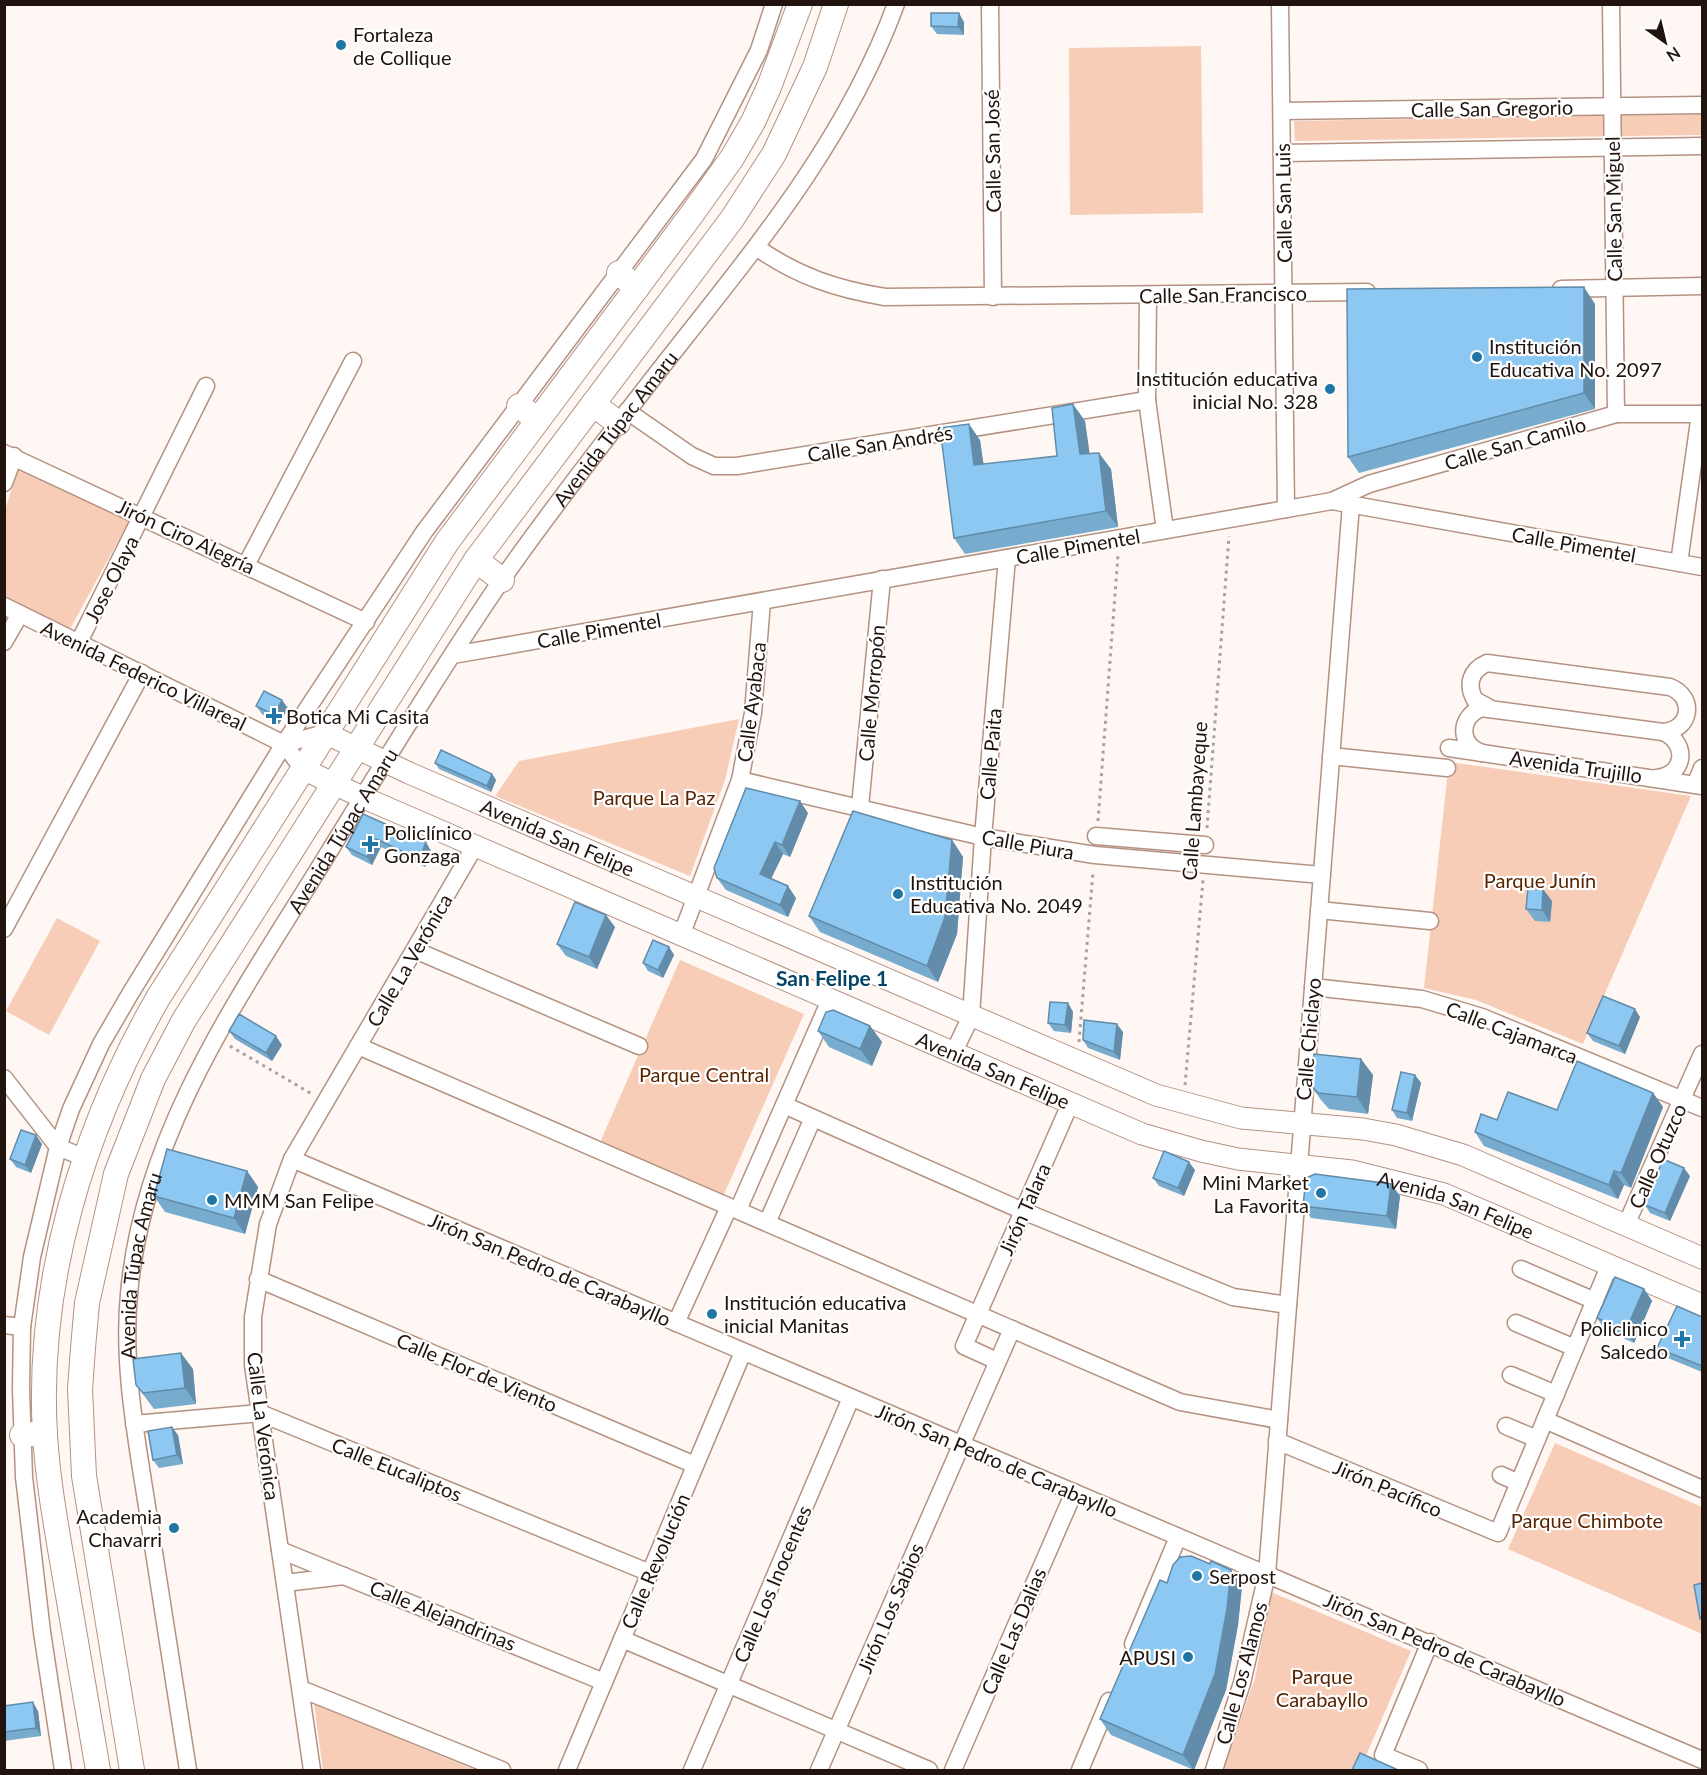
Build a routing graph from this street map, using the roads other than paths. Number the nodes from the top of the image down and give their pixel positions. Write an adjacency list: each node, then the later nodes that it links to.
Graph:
1 (774, 4): 15 (street)
2 (800, 4): 15 (highway)
3 (836, 4): 26 (highway, Avenida Túpac Amaru)
4 (896, 4): 14 (street, Avenida Túpac Amaru)
5 (990, 4): 22 (street, Calle San José)
6 (1281, 4): 10 (street, Calle San Luis)
7 (1611, 4): 9 (street, Calle San Miguel)
8 (1702, 105): 9 (street, Calle San Gregorio)
9 (1612, 106): 10 (street, Calle San Gregorio); 12 (street, Calle San Miguel)
10 (1282, 111): 13 (street, Calle San Luis)
11 (1702, 146): 12 (street)
12 (1612, 148): 13 (street); 17 (street, Calle San Miguel)
13 (1282, 153): 20 (street, Calle San Luis)
14 (756, 247): 22 (street, Calle San Francisco); 30 (street, Avenida Túpac Amaru)
15 (628, 281): 27 (highway)
16 (1702, 286): 17 (street)
17 (1614, 288): 18 (street); 28 (street, Calle San Miguel)
18 (1543, 289)
19 (1378, 291): 20 (street, Calle San Francisco)
20 (1284, 293): 21 (street, Calle San Francisco); 35 (street, Calle San Luis)
21 (1148, 295): 22 (street, Calle San Francisco); 25 (street)
22 (993, 297)
23 (353, 361): 41 (street)
24 (206, 386): 36 (street, Jose Olaya)
25 (1147, 400): 30 (street, Calle San Andrés); 37 (street)
26 (593, 404): 30 (highway); 39 (highway, Avenida Túpac Amaru)
27 (529, 413): 47 (street); 54 (highway)
28 (1616, 414): 29 (street, Calle San Camilo); 33 (street, Calle San Camilo)
29 (1701, 414): 40 (street)
30 (623, 417): 43 (street, Avenida Túpac Amaru)
31 (9, 455): 32 (street); 36 (street, Jirón Ciro Alegría)
32 (4, 483)
33 (1332, 501): 34 (street, Calle Pimentel); 35 (street, Calle Pimentel)
34 (1351, 504): 40 (street, Calle Pimentel); 59 (street, Calle Chiclayo)
35 (1286, 509): 37 (street, Calle Pimentel)
36 (143, 516): 41 (street, Jirón Ciro Alegría); 49 (street, Jose Olaya)
37 (1165, 530): 38 (street, Calle Pimentel)
38 (1007, 558): 44 (street, Calle Pimentel); 70 (street, Calle Paita)
39 (476, 560): 43 (highway); 56 (highway, Avenida Túpac Amaru)
40 (1679, 563): 42 (street, Calle Pimentel)
41 (246, 565): 47 (street, Jirón Ciro Alegría)
42 (1702, 567)
43 (502, 579): 50 (street, Avenida Túpac Amaru)
44 (882, 579): 45 (street, Calle Pimentel); 68 (street, Calle Morropón)
45 (762, 601): 50 (street, Calle Pimentel); 65 (street, Calle Ayabaca)
46 (12, 610): 48 (street); 49 (street, Avenida Federico Villareal)
47 (366, 622): 55 (street)
48 (4, 642)
49 (78, 642): 51 (street, Avenida Federico Villareal)
50 (453, 656): 60 (street, Avenida Túpac Amaru)
51 (142, 673): 55 (street, Avenida Federico Villareal); 77 (street)
52 (1488, 707): 53 (street); 53 (street); 58 (street)
53 (1663, 732): 63 (street)
54 (325, 733): 55 (street); 56 (main road, Avenida San Felipe); 62 (highway)
55 (284, 744): 62 (street, Avenida Federico Villareal); 94 (street)
56 (355, 748): 60 (main road, Avenida San Felipe); 66 (highway, Avenida Túpac Amaru)
57 (1449, 748): 58 (street, Avenida Trujillo)
58 (1482, 753): 63 (street, Avenida Trujillo)
59 (1331, 756): 61 (street); 73 (street, Calle Chiclayo)
60 (384, 762): 67 (street, Avenida Túpac Amaru); 74 (main road, Avenida San Felipe)
61 (1447, 768)
62 (303, 769): 66 (main road, Avenida San Felipe); 95 (highway)
63 (1656, 778): 64 (street, Avenida Trujillo)
64 (1700, 779)
65 (740, 780): 68 (street, Calle Piura); 74 (street, Calle Ayabaca)
66 (332, 783): 67 (main road, Avenida San Felipe); 152 (highway, Avenida Túpac Amaru)
67 (363, 797): 72 (main road, Avenida San Felipe); 124 (street, Avenida Túpac Amaru)
68 (860, 807): 70 (street, Calle Piura)
69 (1096, 836): 71 (street)
70 (983, 837): 73 (street, Calle Piura); 82 (street, Calle Paita)
71 (1205, 845)
72 (475, 846): 78 (main road, Avenida San Felipe); 79 (street, Calle La Verónica)
73 (1322, 875): 75 (street, Calle Chiclayo)
74 (696, 897): 78 (street, Calle Ayabaca); 82 (main road, Avenida San Felipe)
75 (1319, 909): 76 (street); 80 (street, Calle Chiclayo)
76 (1430, 921)
77 (6, 922)
78 (681, 936): 81 (main road, Avenida San Felipe)
79 (415, 950): 83 (street, Calle La Verónica); 84 (street)
80 (1313, 987): 88 (street, Calle Cajamarca); 93 (street, Calle Chiclayo)
81 (830, 1000): 85 (main road, Avenida San Felipe); 90 (street)
82 (970, 1016): 85 (street, Calle Paita); 93 (main road, Avenida San Felipe)
83 (358, 1046): 96 (street, Calle La Verónica); 98 (street)
84 (639, 1046)
85 (953, 1054): 89 (main road, Avenida San Felipe)
86 (1702, 1054): 88 (street, Calle Otuzco)
87 (4, 1078): 94 (street)
88 (1684, 1099): 91 (street, Calle Cajamarca); 101 (street, Calle Otuzco)
89 (1070, 1104): 97 (main road, Avenida San Felipe); 99 (street, Jirón Talara)
90 (784, 1105): 92 (street); 98 (street)
91 (1702, 1108)
92 (813, 1118): 99 (street); 100 (street)
93 (1302, 1124): 97 (street, Calle Chiclayo); 101 (main road, Avenida San Felipe)
94 (58, 1147): 95 (street); 113 (street)
95 (85, 1158): 126 (highway)
96 (291, 1160): 105 (street, Calle La Verónica); 110 (street, Jirón San Pedro de Carabayllo)
97 (1299, 1165): 103 (main road, Avenida San Felipe); 107 (street, Calle Chiclayo)
98 (733, 1208): 100 (street); 110 (street)
99 (1023, 1211): 107 (street); 109 (street, Jirón Talara)
100 (766, 1223): 109 (street)
101 (1626, 1225): 102 (main road, Avenida San Felipe)
102 (1702, 1258)
103 (1610, 1264): 106 (street); 108 (main road, Avenida San Felipe)
104 (1521, 1269): 106 (street)
105 (258, 1279): 121 (street, Calle La Verónica); 130 (street, Calle Flor de Viento)
106 (1594, 1301): 115 (street)
107 (1288, 1305): 122 (street, Calle Chiclayo)
108 (1702, 1305)
109 (978, 1314): 114 (street); 117 (street, Jirón Talara)
110 (676, 1323): 116 (street, Jirón San Pedro de Carabayllo)
111 (1516, 1323): 115 (street)
112 (4, 1325): 113 (street)
113 (22, 1327): 126 (street)
114 (1012, 1329): 117 (street, Jirón Los Sabios); 122 (street)
115 (1575, 1348): 119 (street)
116 (743, 1352): 120 (street, Jirón San Pedro de Carabayllo); 130 (street, Calle Revolución)
117 (997, 1361): 129 (street, Jirón Los Sabios)
118 (1511, 1375): 119 (street)
119 (1556, 1394): 123 (street)
120 (851, 1398): 129 (street, Jirón San Pedro de Carabayllo); 146 (street, Calle Los Inocentes)
121 (260, 1413): 124 (street, Calle Eucaliptos); 136 (street, Calle La Verónica); 137 (street, Calle Eucaliptos)
122 (1279, 1420): 128 (street, Calle Chiclayo)
123 (1545, 1420): 127 (street); 133 (street)
124 (134, 1425): 153 (street, Avenida Túpac Amaru)
125 (1506, 1426): 127 (street)
126 (34, 1434): 150 (street); 151 (highway)
127 (1537, 1439): 132 (street)
128 (1277, 1441): 132 (street, Jirón Pacífico); 138 (street, Calle Chiclayo)
129 (960, 1445): 134 (street, Jirón San Pedro de Carabayllo); 148 (street, Jirón Los Sabios)
130 (695, 1465): 137 (street, Calle Revolución)
131 (1502, 1475): 132 (street)
132 (1519, 1483)
133 (1702, 1489)
134 (1074, 1492): 135 (street, Jirón San Pedro de Carabayllo); 160 (street, Calle Las Dalias)
135 (1178, 1537): 138 (street, Jirón San Pedro de Carabayllo); 143 (street)
136 (280, 1550): 139 (street, Calle Alejandrinas); 140 (street, Calle La Verónica)
137 (650, 1574): 141 (street, Calle Revolución)
138 (1267, 1574): 142 (street, Jirón San Pedro de Carabayllo); 162 (street, Calle Los Alamos)
139 (347, 1576): 140 (street); 144 (street, Calle Alejandrinas)
140 (285, 1583): 147 (street, Calle La Verónica)
141 (622, 1639): 144 (street, Calle Revolución); 146 (street)
142 (1430, 1642): 149 (street, Jirón San Pedro de Carabayllo); 163 (street)
143 (1125, 1663)
144 (604, 1682): 156 (street, Calle Revolución)
145 (1116, 1684): 161 (street)
146 (729, 1685): 148 (street); 157 (street, Calle Los Inocentes)
147 (301, 1689): 154 (street, Calle La Verónica); 155 (street)
148 (836, 1731): 158 (street, Jirón Los Sabios); 159 (street)
149 (1702, 1760)
150 (63, 1770)
151 (98, 1770)
152 (132, 1770)
153 (188, 1770)
154 (312, 1770)
155 (502, 1770)
156 (567, 1770)
157 (692, 1770)
158 (819, 1770)
159 (928, 1770)
160 (953, 1770)
161 (1080, 1770)
162 (1214, 1770)
163 (1419, 1770)

